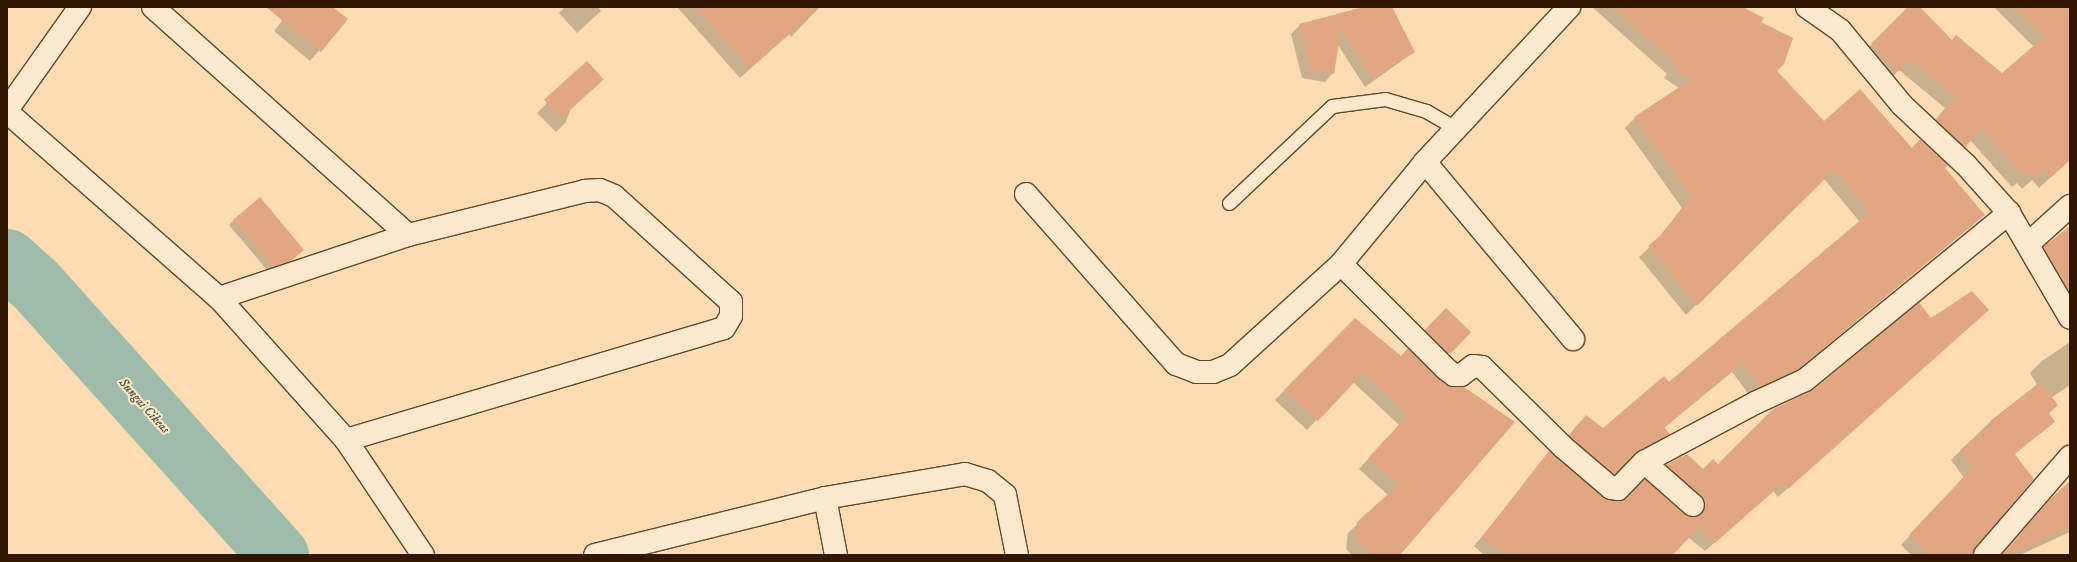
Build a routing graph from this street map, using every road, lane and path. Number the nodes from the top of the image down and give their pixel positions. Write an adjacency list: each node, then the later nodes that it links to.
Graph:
1 (80, 7): 5 (street)
2 (153, 7): 12 (street)
3 (1569, 7): 6 (street)
4 (1807, 7): 11 (street)
5 (7, 111): 15 (street)
6 (1456, 128): 7 (street); 9 (lane)
7 (1425, 162): 14 (street); 17 (street)
8 (1026, 194): 14 (street)
9 (1228, 203)
10 (2070, 206): 13 (street)
11 (2009, 213): 13 (street); 20 (street)
12 (408, 235): 15 (street); 18 (street)
13 (2028, 244): 16 (street)
14 (1341, 264): 20 (street)
15 (219, 298): 18 (street)
16 (2070, 318)
17 (1573, 340)
18 (346, 440): 24 (street)
19 (2070, 457): 28 (street)
20 (1644, 462): 22 (street)
21 (825, 498): 23 (street); 26 (street); 27 (street)
22 (1693, 505)
23 (656, 547): 25 (street)
24 (423, 555)
25 (595, 555)
26 (836, 555)
27 (1017, 555)
28 (1985, 555)

